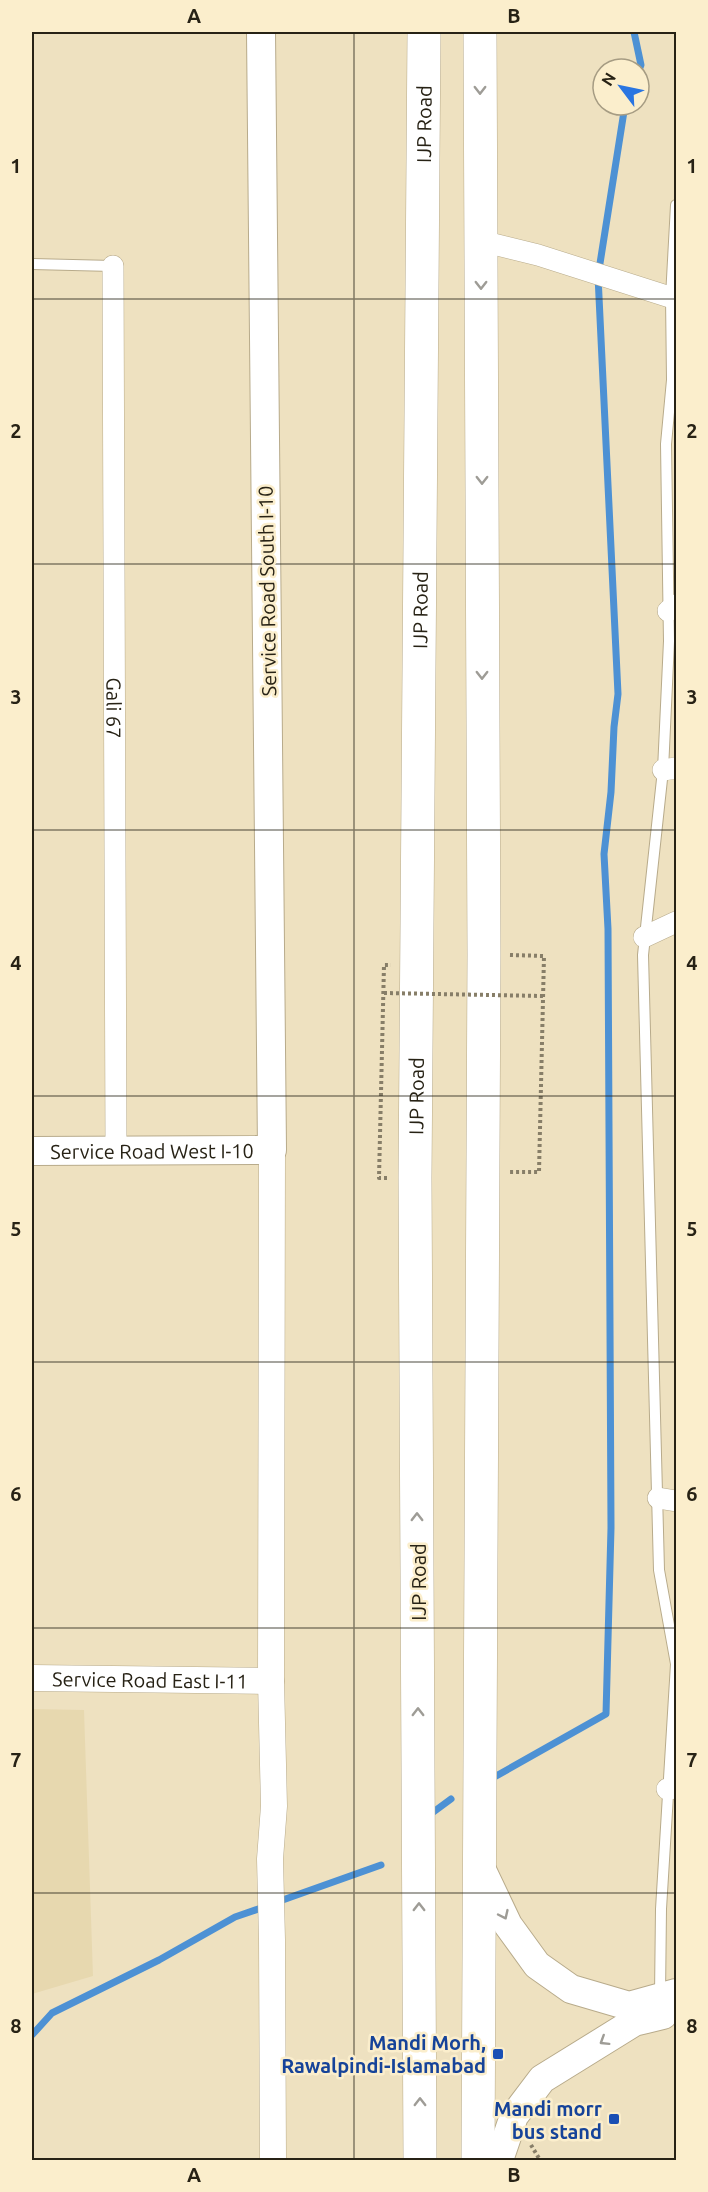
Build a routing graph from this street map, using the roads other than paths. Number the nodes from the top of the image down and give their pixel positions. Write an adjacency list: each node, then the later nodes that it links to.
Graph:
1 (261, 32): 14 (main road, Service Road South I-10)
2 (424, 32): 23 (highway, IJP Road, one-way to 2)
3 (480, 32): 5 (highway, one-way to 5)
4 (676, 205): 8 (lane)
5 (481, 241): 8 (street); 20 (highway, one-way to 20)
6 (32, 264): 7 (lane)
7 (113, 266): 13 (street, Gali 67)
8 (674, 298): 9 (lane)
9 (672, 608): 10 (lane)
10 (670, 769): 12 (lane)
11 (676, 922): 12 (street)
12 (644, 937): 16 (lane)
13 (116, 1150): 14 (main road, Service Road West I-10); 15 (main road, Service Road West I-10)
14 (272, 1150): 18 (street)
15 (32, 1151)
16 (667, 1500): 19 (lane)
17 (32, 1678): 18 (street, Service Road East I-11)
18 (271, 1681): 22 (street)
19 (672, 1789): 21 (lane)
20 (478, 1862): 21 (main road, one-way to 21); 24 (highway)
21 (671, 2001): 25 (main road, one-way to 25)
22 (273, 2160)
23 (420, 2160)
24 (478, 2160)
25 (499, 2160)

